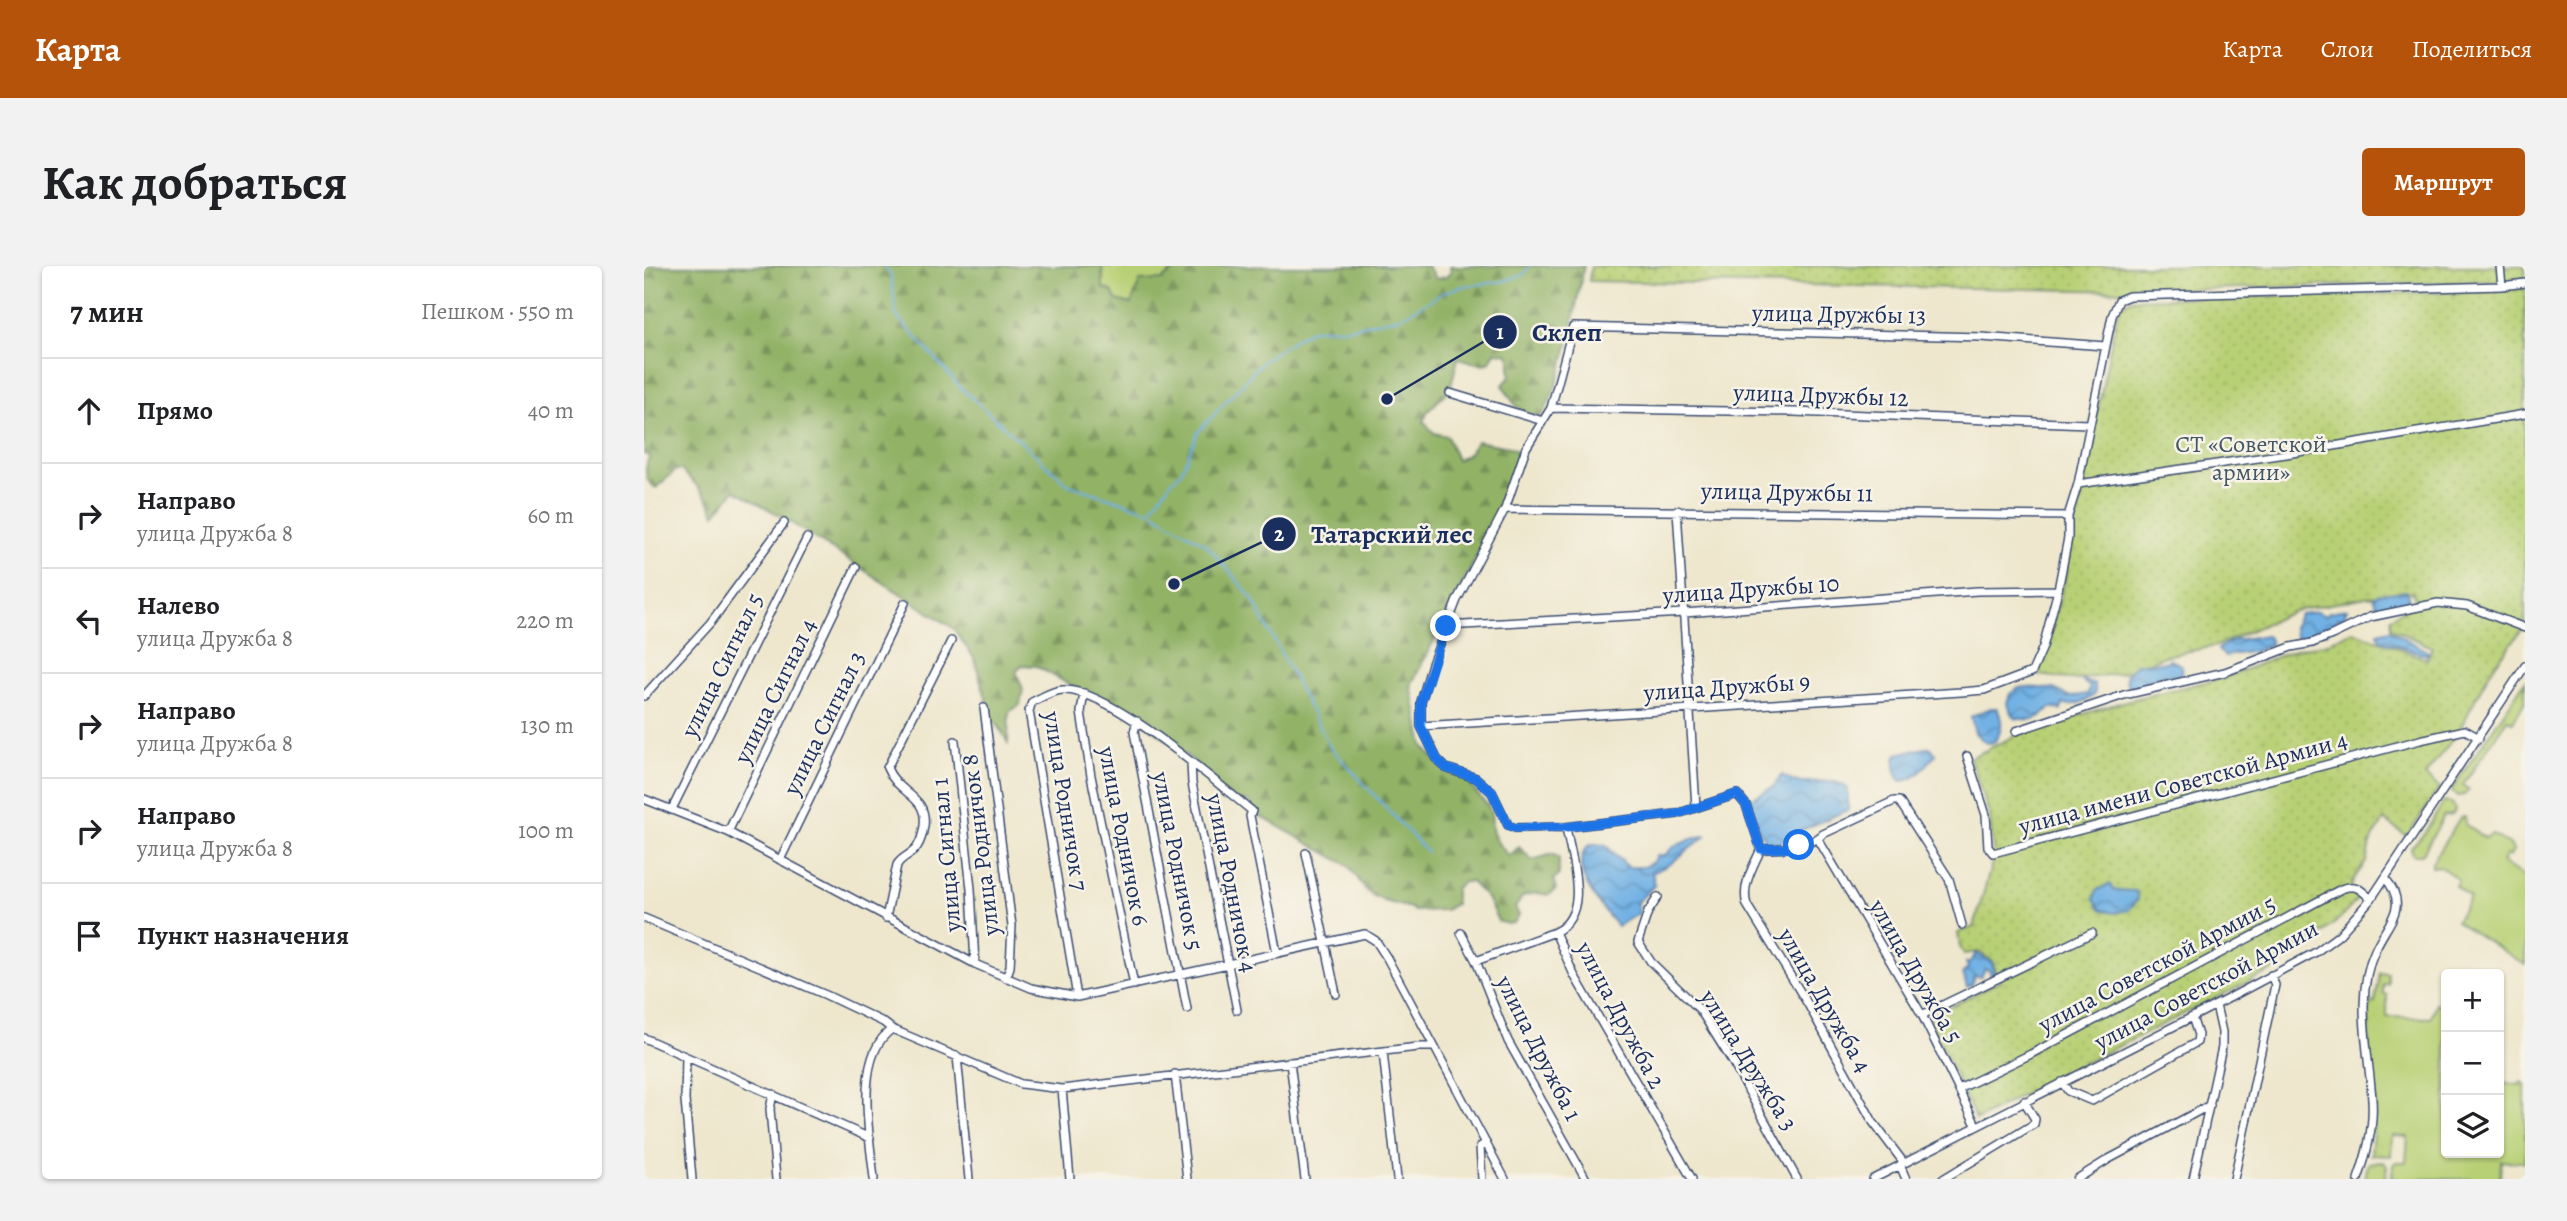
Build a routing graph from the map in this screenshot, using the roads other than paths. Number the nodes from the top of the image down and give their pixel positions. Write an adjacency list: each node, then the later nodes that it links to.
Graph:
1 (2500, 266): 3 (street)
2 (2525, 283): 3 (street)
3 (2502, 286): 4 (street)
4 (2105, 346): 6 (street, улица Дружбы 13); 9 (street)
5 (1450, 393): 8 (street)
6 (1552, 408): 8 (street); 9 (street, улица Дружбы 12)
7 (2525, 414): 10 (street)
8 (1543, 421): 11 (street)
9 (2088, 424): 10 (street)
10 (2078, 484): 13 (street)
11 (1505, 509): 12 (street, улица Дружбы 11); 20 (street)
12 (1677, 510): 13 (street, улица Дружбы 11); 19 (street)
13 (2068, 516): 17 (street)
14 (784, 523): 25 (street)
15 (807, 538): 37 (street, улица Сигнал 5)
16 (856, 567): 39 (street, улица Сигнал 4)
17 (2058, 590): 19 (street, улица Дружбы 10); 27 (street, улица Дружбы 9)
18 (905, 603): 43 (street, улица Сигнал 3)
19 (1684, 613): 20 (street, улица Дружбы 10); 27 (street)
20 (1446, 626): 29 (street)
21 (2525, 628): 30 (street)
22 (951, 641): 48 (street)
23 (2525, 666): 31 (street, улица Советской Армии)
24 (1084, 693): 28 (street, улица Родничок 7); 61 (street, улица Родничок 6); 63 (street, улица Родничок 7)
25 (644, 696)
26 (984, 708): 60 (street, улица Родничок 8)
27 (1689, 709): 29 (street, улица Дружбы 9); 36 (street)
28 (1137, 721): 34 (street, улица Родничок 7); 58 (street, улица Родничок 5)
29 (1421, 726): 38 (street)
30 (2016, 731)
31 (2479, 738): 33 (street, улица имени Советской Армии 4); 44 (street, улица Советской Армии)
32 (954, 741): 56 (street, улица Сигнал 1)
33 (1967, 755)
34 (1191, 762): 54 (street, улица Родничок 7); 57 (street, улица Родничок 4)
35 (644, 799): 37 (street)
36 (1696, 807): 38 (street); 41 (street)
37 (672, 809): 39 (street)
38 (1566, 827): 50 (street, улица Дружба 2)
39 (728, 832): 43 (street)
40 (1818, 839): 41 (street); 49 (street); 67 (street, улица Дружба 5)
41 (1761, 849): 86 (street, улица Дружба 4)
42 (1306, 853): 53 (street)
43 (780, 860): 48 (street)
44 (2385, 878): 46 (street, улица Советской Армии); 106 (street)
45 (1658, 897): 99 (street, улица Дружба 3)
46 (2371, 899): 59 (street, улица Советской Армии); 79 (street, улица Советской Армии 5)
47 (644, 918): 69 (street)
48 (886, 918): 56 (street)
49 (1962, 925)
50 (1555, 932): 55 (street); 98 (street, улица Дружба 2)
51 (1461, 933): 55 (street, улица Дружба 1)
52 (2092, 933): 67 (street)
53 (1325, 943): 54 (street); 62 (street); 71 (street)
54 (1276, 953): 57 (street)
55 (1476, 961): 97 (street, улица Дружба 1)
56 (975, 964): 60 (street)
57 (1229, 964): 58 (street); 66 (street, улица Родничок 4)
58 (1181, 975): 61 (street); 65 (street, улица Родничок 5)
59 (2272, 975): 64 (street, улица Советской Армии); 105 (street)
60 (1006, 978): 63 (street)
61 (1134, 985): 63 (street)
62 (1336, 995)
63 (1077, 997)
64 (2216, 1005): 68 (street, улица Советской Армии); 82 (street)
65 (1187, 1009)
66 (1237, 1010)
67 (1923, 1015): 79 (street, улица Дружба 5)
68 (2192, 1017): 77 (street, улица Советской Армии); 77 (street)
69 (892, 1029): 73 (street); 84 (street)
70 (644, 1038): 74 (street)
71 (1433, 1047): 72 (street); 85 (street)
72 (1383, 1052): 75 (street); 94 (street)
73 (957, 1056): 78 (street); 90 (street)
74 (686, 1057): 80 (street); 87 (street)
75 (1290, 1062): 76 (street); 93 (street)
76 (1175, 1074): 78 (street); 92 (street)
77 (2062, 1082): 81 (street, улица Советской Армии)
78 (1062, 1089): 91 (street)
79 (1959, 1089): 83 (street, улица Дружба 5)
80 (773, 1094): 84 (street); 88 (street)
81 (2024, 1101): 83 (street, улица Советской Армии); 102 (street)
82 (2210, 1105): 103 (street); 104 (street)
83 (1976, 1125): 86 (street, улица Советской Армии)
84 (870, 1138): 89 (street)
85 (1486, 1143): 95 (street); 96 (street)
86 (1902, 1164): 100 (street, улица Советской Армии); 101 (street, улица Дружба 4)
87 (692, 1179)
88 (776, 1179)
89 (874, 1179)
90 (969, 1179)
91 (1070, 1179)
92 (1187, 1179)
93 (1305, 1179)
94 (1397, 1179)
95 (1482, 1179)
96 (1505, 1179)
97 (1586, 1179)
98 (1692, 1179)
99 (1797, 1179)
100 (1873, 1179)
101 (1907, 1179)
102 (1943, 1179)
103 (2077, 1179)
104 (2193, 1179)
105 (2234, 1179)
106 (2358, 1179)

